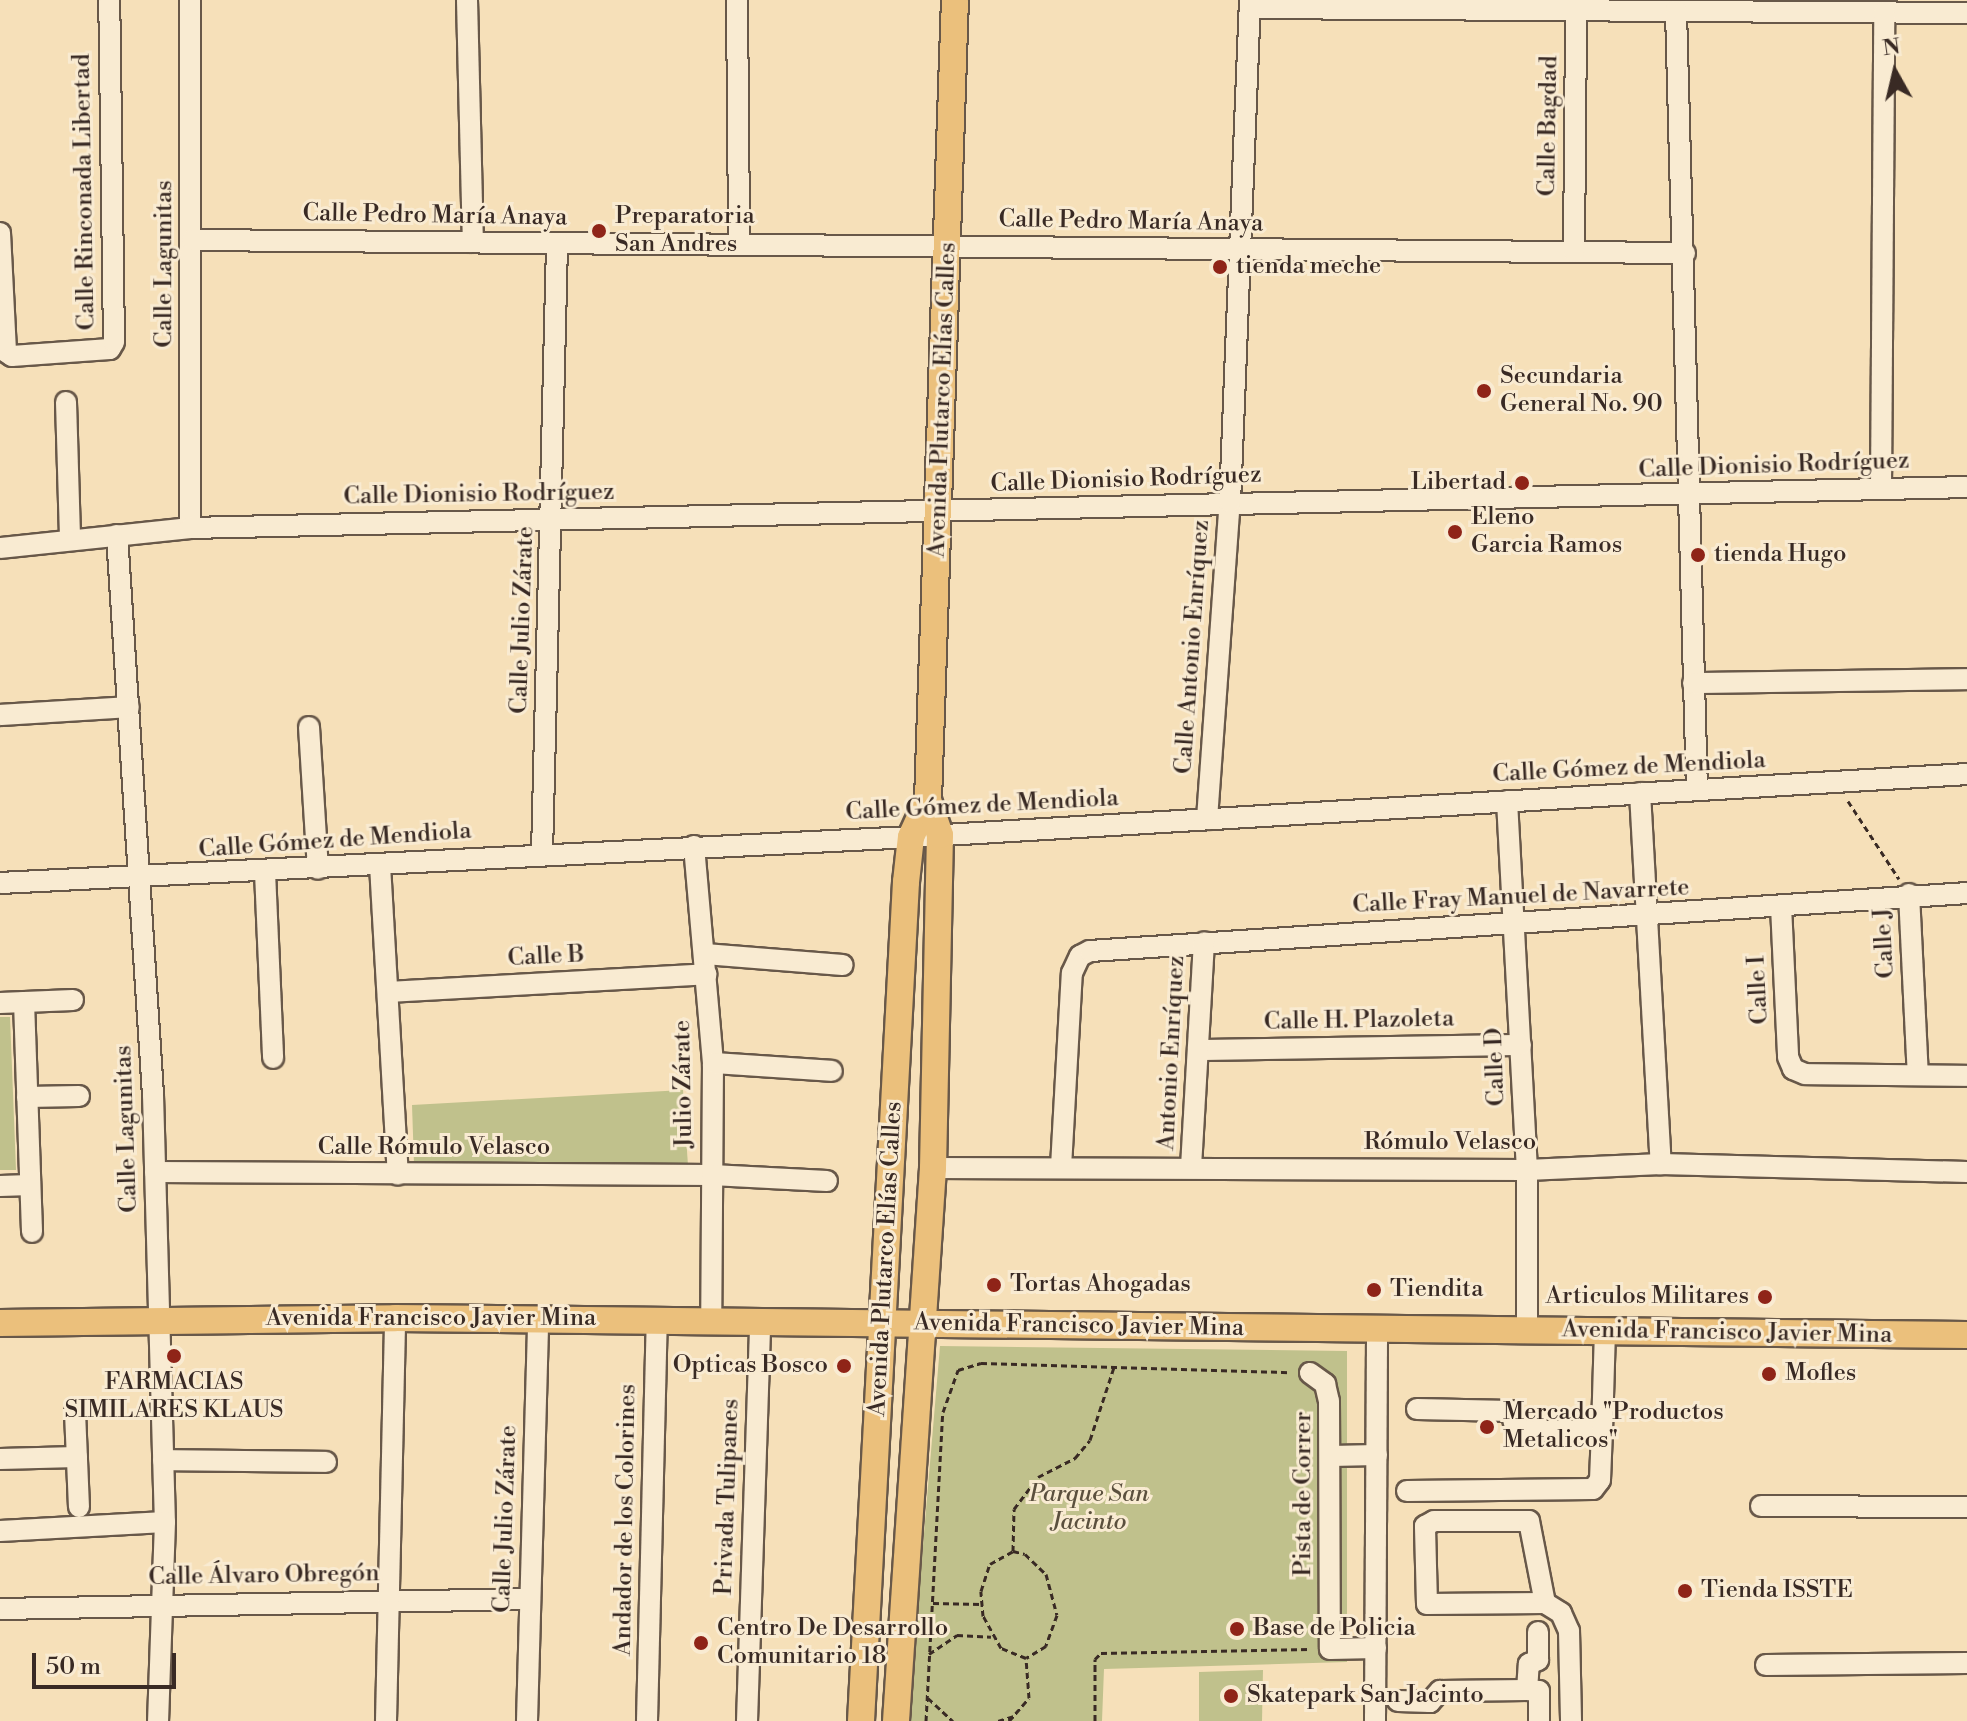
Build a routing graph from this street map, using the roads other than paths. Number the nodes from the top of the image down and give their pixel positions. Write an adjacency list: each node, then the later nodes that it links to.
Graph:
1 (109, 0): 11 (street, Calle Rinconada Libertad)
2 (190, 0): 12 (street, Calle Lagunitas)
3 (467, 0): 13 (street)
4 (737, 0): 15 (street)
5 (955, 0): 16 (main road, Avenida Plutarco Elías Calles)
6 (1250, 4): 7 (street); 17 (street, Calle Antonio Enríquez)
7 (1576, 5): 9 (street); 18 (street, Calle Bagdad)
8 (1965, 8): 10 (street)
9 (1676, 11): 10 (street); 19 (street)
10 (1884, 12): 22 (street)
11 (0, 233)
12 (192, 240): 13 (street, Calle Pedro María Anaya); 27 (street, Calle Lagunitas)
13 (473, 242): 14 (street, Calle Pedro María Anaya)
14 (557, 243): 15 (street, Calle Pedro María Anaya); 26 (street, Calle Julio Zárate)
15 (739, 245): 16 (street, Calle Pedro María Anaya)
16 (948, 247): 17 (street, Calle Pedro María Anaya); 25 (main road, Avenida Plutarco Elías Calles)
17 (1239, 249): 18 (street, Calle Pedro María Anaya); 24 (street, Calle Antonio Enríquez)
18 (1574, 252): 19 (street, Calle Pedro María Anaya)
19 (1685, 253): 23 (street)
20 (66, 402): 29 (street)
21 (1967, 487): 22 (street, Calle Dionisio Rodríguez)
22 (1881, 488): 23 (street, Calle Dionisio Rodríguez)
23 (1688, 496): 24 (street, Calle Dionisio Rodríguez); 32 (street)
24 (1230, 502): 25 (street, Calle Dionisio Rodríguez); 41 (street, Calle Antonio Enríquez)
25 (938, 512): 26 (street, Calle Dionisio Rodríguez); 39 (main road, Avenida Plutarco Elías Calles)
26 (552, 519): 27 (street, Calle Dionisio Rodríguez); 45 (street, Calle Julio Zárate)
27 (190, 528): 28 (street, Calle Dionisio Rodríguez)
28 (117, 535): 29 (street, Calle Dionisio Rodríguez); 33 (street, Calle Lagunitas)
29 (70, 540): 30 (street, Calle Dionisio Rodríguez)
30 (0, 548)
31 (1967, 679): 32 (street)
32 (1693, 683): 37 (street)
33 (129, 707): 34 (street); 49 (street, Calle Lagunitas)
34 (0, 715)
35 (309, 727): 47 (street)
36 (1967, 774): 37 (street, Calle Gómez de Mendiola)
37 (1697, 790): 38 (street, Calle Gómez de Mendiola)
38 (1640, 793): 40 (street, Calle Gómez de Mendiola); 54 (street)
39 (928, 800): 42 (main road, Avenida Plutarco Elías Calles); 43 (main road, Avenida Plutarco Elías Calles)
40 (1507, 801): 41 (street, Calle Gómez de Mendiola); 55 (street, Calle D)
41 (1207, 819): 42 (street, Calle Gómez de Mendiola)
42 (940, 835): 43 (street, Calle Gómez de Mendiola); 75 (main road, Avenida Plutarco Elías Calles)
43 (911, 837): 44 (street, Calle Gómez de Mendiola); 92 (main road, Avenida Plutarco Elías Calles)
44 (694, 846): 45 (street, Calle Gómez de Mendiola); 57 (street, Julio Zárate)
45 (542, 854): 46 (street, Calle Gómez de Mendiola)
46 (380, 865): 47 (street, Calle Gómez de Mendiola); 59 (street)
47 (318, 869): 48 (street, Calle Gómez de Mendiola)
48 (265, 872): 49 (street, Calle Gómez de Mendiola); 65 (street)
49 (141, 879): 50 (street, Calle Gómez de Mendiola); 77 (street, Calle Lagunitas)
50 (0, 883)
51 (1967, 893): 52 (street, Calle Fray Manuel de Navarrete)
52 (1909, 894): 53 (street, Calle Fray Manuel de Navarrete); 68 (street, Calle J)
53 (1781, 906): 54 (street, Calle Fray Manuel de Navarrete); 68 (street, Calle I)
54 (1648, 916): 55 (street, Calle Fray Manuel de Navarrete); 72 (street)
55 (1517, 923): 56 (street, Calle Fray Manuel de Navarrete); 63 (street, Calle D)
56 (1204, 942): 64 (street, Antonio Enríquez); 73 (street, Calle Fray Manuel de Navarrete)
57 (706, 964): 58 (street, Calle B); 59 (street, Calle B); 66 (street, Julio Zárate)
58 (843, 965)
59 (388, 992): 79 (street)
60 (73, 1000): 61 (street)
61 (24, 1002): 62 (street); 71 (street)
62 (0, 1003)
63 (1521, 1045): 64 (street, Calle H. Plazoleta); 76 (street, Calle D)
64 (1198, 1050): 74 (street, Antonio Enríquez)
65 (273, 1058)
66 (713, 1063): 67 (street); 80 (street, Julio Zárate)
67 (832, 1071)
68 (1918, 1075): 69 (street)
69 (1967, 1076)
70 (79, 1096): 71 (street)
71 (27, 1097): 82 (street)
72 (1661, 1164): 76 (street, Rómulo Velasco); 78 (street, Rómulo Velasco)
73 (1061, 1167): 74 (street, Rómulo Velasco); 75 (street, Rómulo Velasco)
74 (1191, 1167): 76 (street, Rómulo Velasco)
75 (933, 1168): 93 (main road, Avenida Plutarco Elías Calles)
76 (1527, 1170): 95 (street, Calle D)
77 (155, 1172): 79 (street, Calle Rómulo Velasco); 85 (street, Calle Lagunitas)
78 (1967, 1172)
79 (398, 1174): 80 (street, Calle Rómulo Velasco)
80 (712, 1175): 81 (street, Calle Rómulo Velasco); 89 (street, Julio Zárate)
81 (827, 1181)
82 (30, 1185): 83 (street); 84 (street)
83 (0, 1186)
84 (32, 1232)
85 (160, 1317): 86 (main road, Avenida Francisco Javier Mina); 91 (main road, Avenida Francisco Javier Mina); 106 (street, Calle Lagunitas)
86 (395, 1318): 87 (main road, Avenida Francisco Javier Mina); 114 (street)
87 (538, 1319): 88 (main road, Avenida Francisco Javier Mina); 115 (street, Calle Julio Zárate)
88 (657, 1321): 89 (main road, Avenida Francisco Javier Mina); 128 (street, Andador de los Colorines)
89 (711, 1322): 90 (main road, Avenida Francisco Javier Mina)
90 (760, 1322): 92 (main road, Avenida Francisco Javier Mina); 129 (street, Privada Tulipanes)
91 (0, 1323)
92 (883, 1323): 93 (main road, Avenida Francisco Javier Mina); 130 (main road, Avenida Plutarco Elías Calles)
93 (925, 1324): 94 (main road, Avenida Francisco Javier Mina); 131 (main road, Avenida Plutarco Elías Calles)
94 (1377, 1329): 95 (main road, Avenida Francisco Javier Mina); 102 (street)
95 (1527, 1331): 96 (main road, Avenida Francisco Javier Mina)
96 (1605, 1331): 97 (main road, Avenida Francisco Javier Mina); 101 (street)
97 (1967, 1335)
98 (1310, 1373): 103 (street, Pista de Correr)
99 (1417, 1409): 101 (street)
100 (75, 1412): 104 (street)
101 (1602, 1431): 108 (street)
102 (1377, 1455): 103 (street); 120 (street)
103 (1331, 1456): 120 (street, Pista de Correr)
104 (77, 1457): 105 (street); 110 (street)
105 (0, 1459)
106 (163, 1460): 107 (street); 112 (street, Calle Lagunitas)
107 (326, 1462)
108 (1407, 1491)
109 (1761, 1506): 111 (street)
110 (79, 1507)
111 (1967, 1507)
112 (165, 1522): 113 (street); 117 (street, Calle Lagunitas)
113 (0, 1531)
114 (387, 1599): 115 (street, Calle Álvaro Obregón); 117 (street, Calle Álvaro Obregón); 126 (street)
115 (529, 1599): 127 (street, Calle Julio Zárate)
116 (1545, 1603): 116 (street); 134 (street)
117 (161, 1604): 118 (street, Calle Álvaro Obregón); 125 (street, Calle Lagunitas)
118 (0, 1609)
119 (1538, 1632): 123 (street)
120 (1376, 1648): 132 (street)
121 (1967, 1663): 122 (street)
122 (1766, 1665)
123 (1527, 1690): 124 (street); 133 (street)
124 (1398, 1701)
125 (158, 1721)
126 (386, 1721)
127 (527, 1721)
128 (647, 1721)
129 (747, 1721)
130 (861, 1721)
131 (896, 1721)
132 (1375, 1721)
133 (1539, 1721)
134 (1571, 1721)

